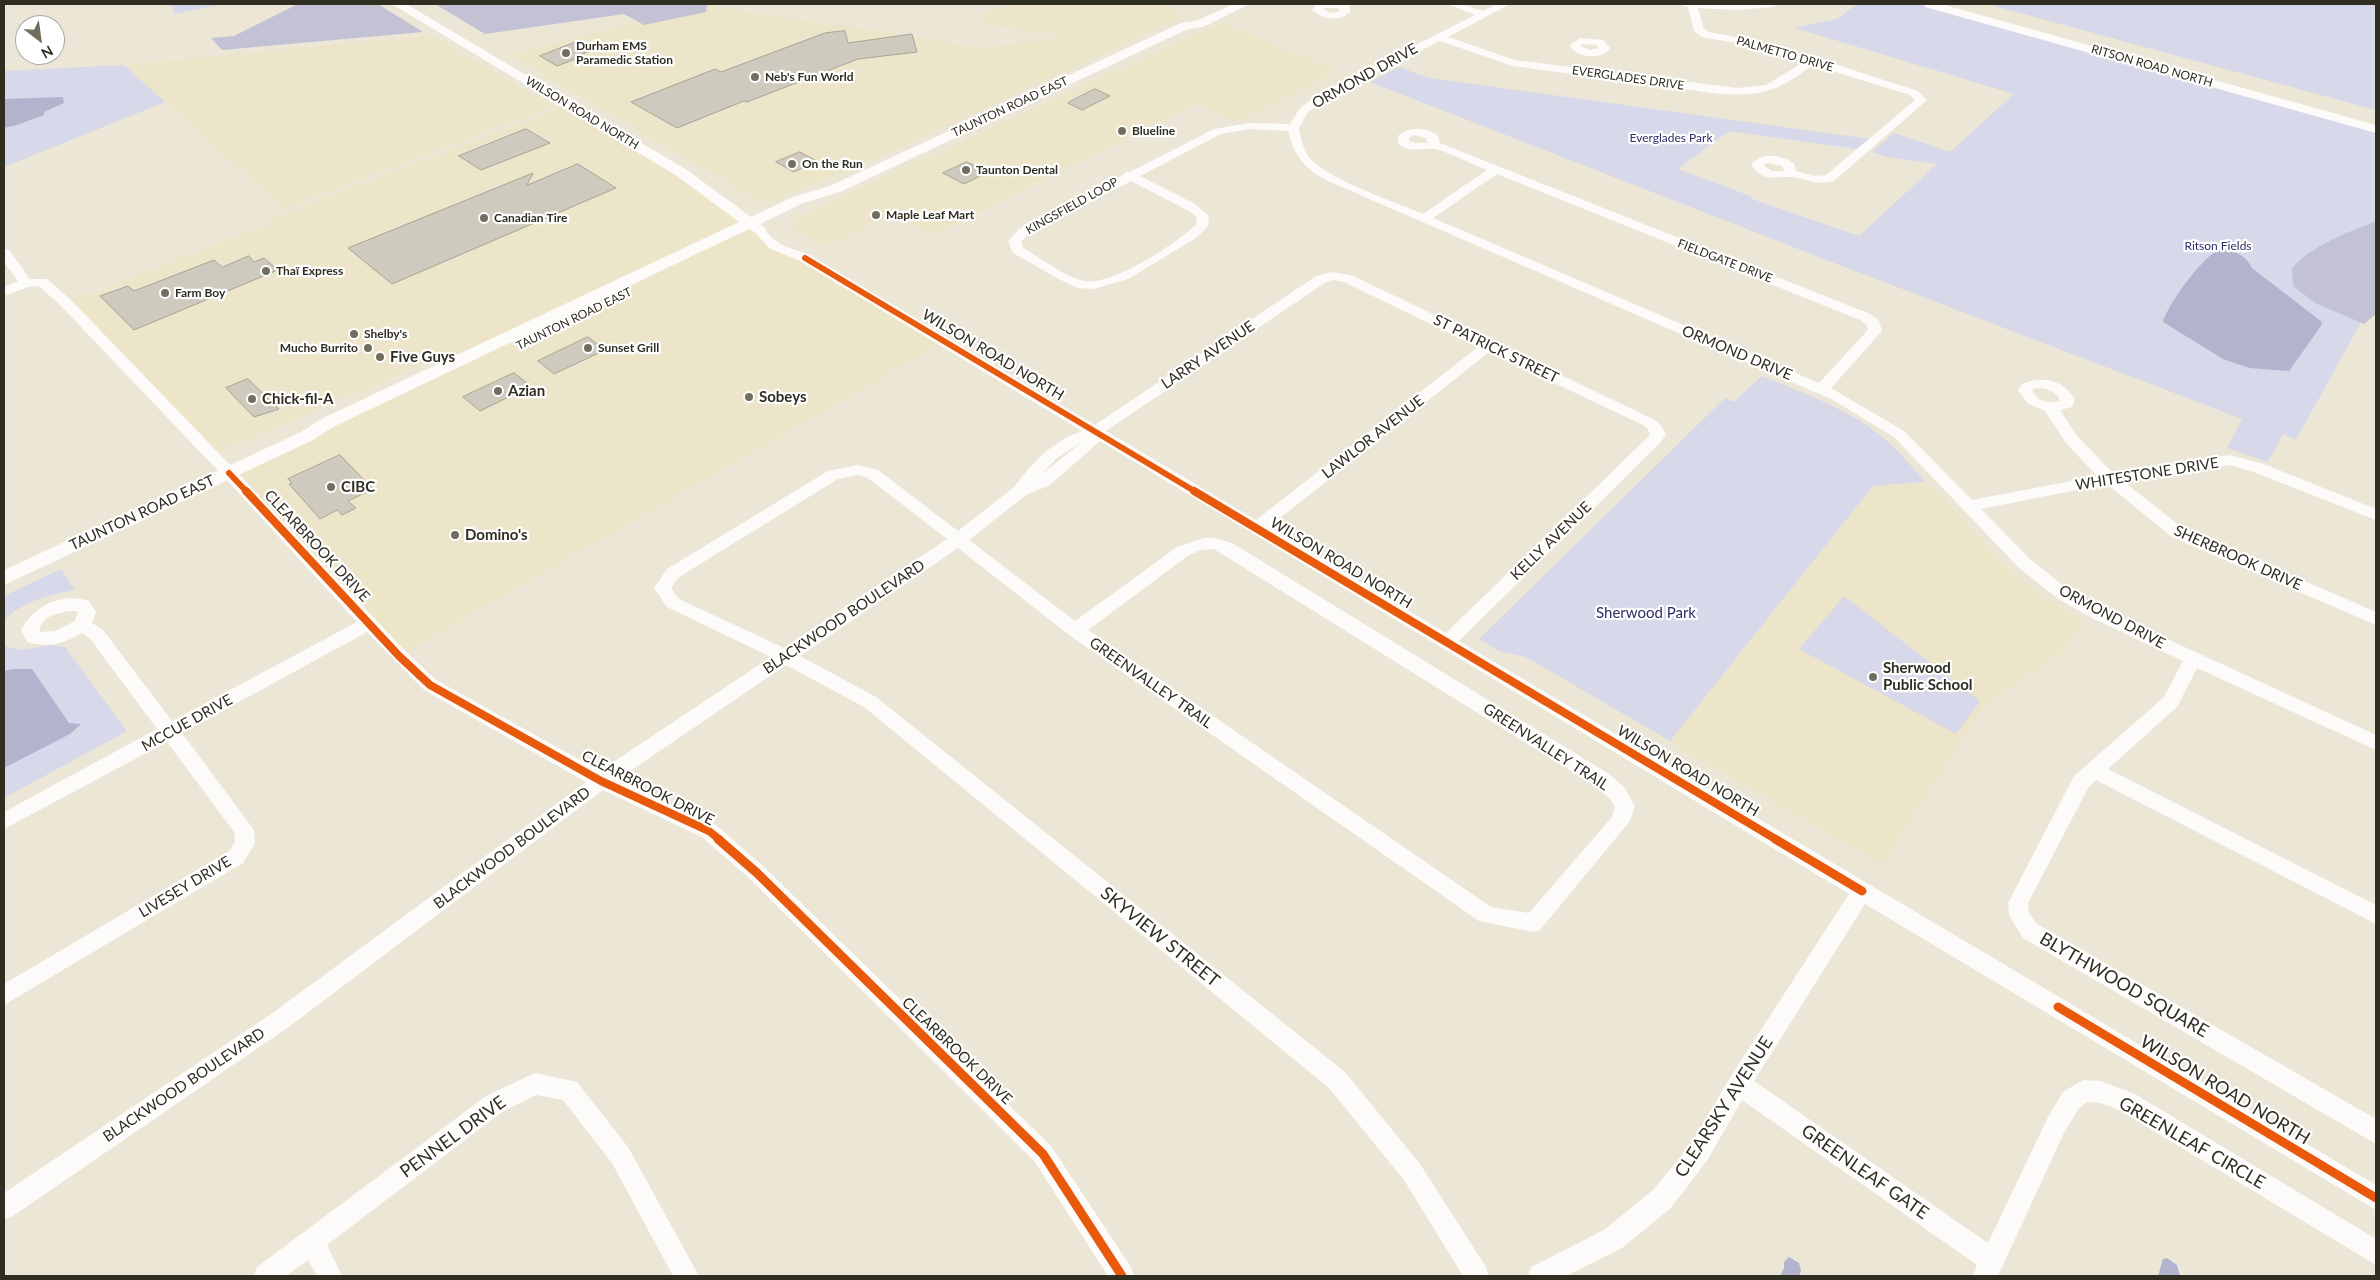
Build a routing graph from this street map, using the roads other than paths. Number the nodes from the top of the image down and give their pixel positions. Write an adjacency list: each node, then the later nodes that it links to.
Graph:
1 (398, 4): 23 (main road, WILSON ROAD NORTH)
2 (1225, 4): 11 (main road, TAUNTON ROAD EAST)
3 (1243, 4): 11 (main road, TAUNTON ROAD EAST)
4 (1452, 4): 10 (street)
5 (1505, 4): 10 (street, ORMOND DRIVE)
6 (1681, 4): 7 (street)
7 (1692, 4): 8 (street); 14 (street, PALMETTO DRIVE)
8 (1772, 4)
9 (1929, 4): 17 (main road, RITSON ROAD NORTH)
10 (1482, 14): 12 (street, ORMOND DRIVE)
11 (1185, 26): 23 (main road, TAUNTON ROAD EAST)
12 (1439, 36): 15 (street, EVERGLADES DRIVE); 16 (street, ORMOND DRIVE)
13 (1587, 53): 15 (street)
14 (1812, 61): 15 (street, EVERGLADES DRIVE); 20 (street, PALMETTO DRIVE)
15 (1584, 72)
16 (1293, 128): 21 (street); 22 (street, ORMOND DRIVE)
17 (2376, 129)
18 (1434, 145): 19 (street)
19 (1495, 170): 22 (street); 29 (street, FIELDGATE DRIVE)
20 (1790, 174)
21 (1129, 175): 21 (street, KINGSFIELD LOOP)
22 (1424, 219): 29 (street, ORMOND DRIVE)
23 (754, 226): 31 (street, WILSON ROAD NORTH); 33 (main road, TAUNTON ROAD EAST)
24 (4, 253): 26 (street)
25 (1321, 279): 28 (street, ST PATRICK STREET); 31 (street, LARRY AVENUE)
26 (26, 283): 27 (street); 33 (street, CLEARBROOK DRIVE)
27 (4, 292)
28 (1489, 345): 32 (street, ST PATRICK STREET); 37 (street, LAWLOR AVENUE)
29 (1822, 389): 35 (street, ORMOND DRIVE)
30 (2052, 408): 34 (street, SHERBROOK DRIVE)
31 (1095, 432): 37 (street, WILSON ROAD NORTH); 38 (street, BLACKWOOD BOULEVARD)
32 (1655, 440): 44 (street, KELLY AVENUE)
33 (229, 472): 39 (main road, TAUNTON ROAD EAST); 41 (street, CLEARBROOK DRIVE)
34 (2112, 478): 35 (street, WHITESTONE DRIVE); 36 (street, WHITESTONE DRIVE); 40 (street, SHERBROOK DRIVE)
35 (1969, 506): 46 (street, ORMOND DRIVE)
36 (2376, 515)
37 (1256, 529): 44 (street, WILSON ROAD NORTH)
38 (959, 540): 43 (street, GREENVALLEY TRAIL); 45 (street, BLACKWOOD BOULEVARD); 45 (street, GREENVALLEY TRAIL)
39 (4, 578)
40 (2376, 619)
41 (369, 623): 47 (street, MCCUE DRIVE); 50 (street, CLEARBROOK DRIVE)
42 (83, 626): 47 (street, LIVESEY DRIVE)
43 (1075, 630): 43 (street, GREENVALLEY TRAIL)
44 (1448, 642): 52 (street, WILSON ROAD NORTH)
45 (787, 657): 50 (street, BLACKWOOD BOULEVARD); 66 (street, SKYVIEW STREET)
46 (2193, 658): 48 (street, ORMOND DRIVE); 49 (street, BLYTHWOOD SQUARE)
47 (171, 732): 51 (street, MCCUE DRIVE); 54 (street, LIVESEY DRIVE)
48 (2376, 744)
49 (2093, 770): 53 (street); 56 (street, BLYTHWOOD SQUARE)
50 (601, 781): 58 (street, BLACKWOOD BOULEVARD); 65 (street, CLEARBROOK DRIVE)
51 (4, 821)
52 (1862, 891): 55 (street, CLEARSKY AVENUE); 57 (street, WILSON ROAD NORTH)
53 (2376, 915)
54 (4, 995)
55 (1739, 1084): 61 (street, GREENLEAF GATE); 67 (street, CLEARSKY AVENUE)
56 (2376, 1132)
57 (2376, 1198)
58 (4, 1207)
59 (312, 1242): 62 (street, PENNEL DRIVE); 63 (street); 64 (street, PENNEL DRIVE)
60 (2376, 1253): 61 (street, GREENLEAF CIRCLE)
61 (1988, 1268)
62 (266, 1276)
63 (330, 1276)
64 (687, 1276)
65 (1122, 1276)
66 (1477, 1276)
67 (1540, 1276)

